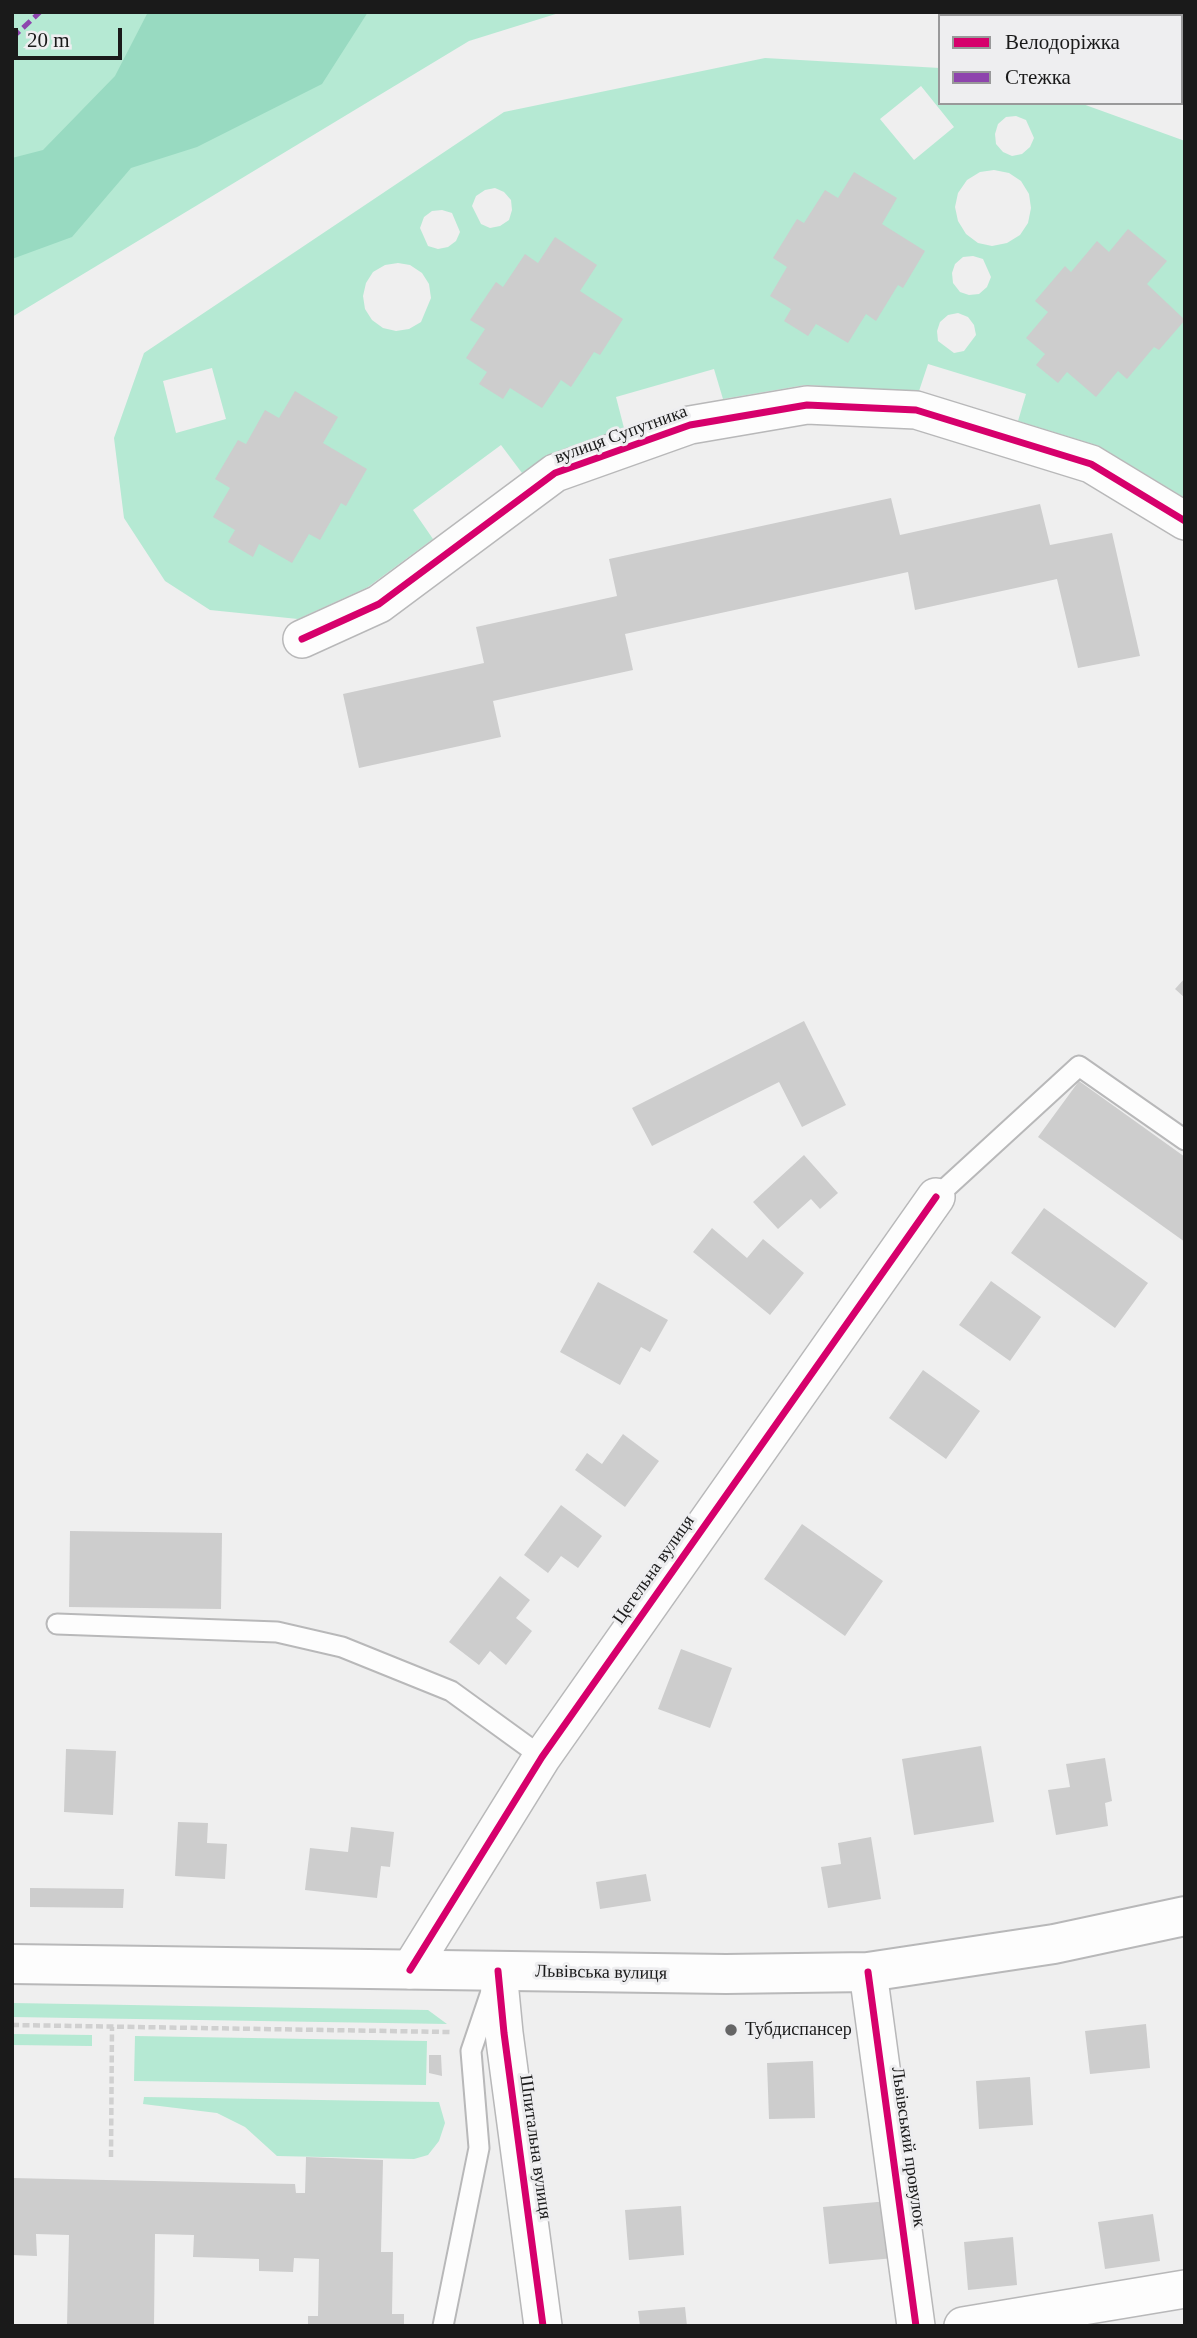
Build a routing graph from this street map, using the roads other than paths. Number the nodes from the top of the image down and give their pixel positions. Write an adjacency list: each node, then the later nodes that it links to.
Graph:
1 (1185, 521): 2 (street, вулиця Супутника)
2 (302, 639)
3 (1185, 1140): 4 (lane)
4 (936, 1197): 6 (street, Цегельна вулиця)
5 (57, 1624): 6 (lane)
6 (542, 1758): 9 (street, Цегельна вулиця)
7 (1185, 1916): 11 (main road, Львівська вулиця)
8 (12, 1964): 9 (main road, Львівська вулиця)
9 (410, 1970): 10 (main road, Львівська вулиця)
10 (498, 1971): 11 (main road, Львівська вулиця); 13 (lane); 14 (street, Шпитальна вулиця)
11 (868, 1972): 15 (street, Львівський провулок)
12 (1185, 2289): 16 (street)
13 (443, 2326)
14 (543, 2326)
15 (916, 2326)
16 (963, 2326)

